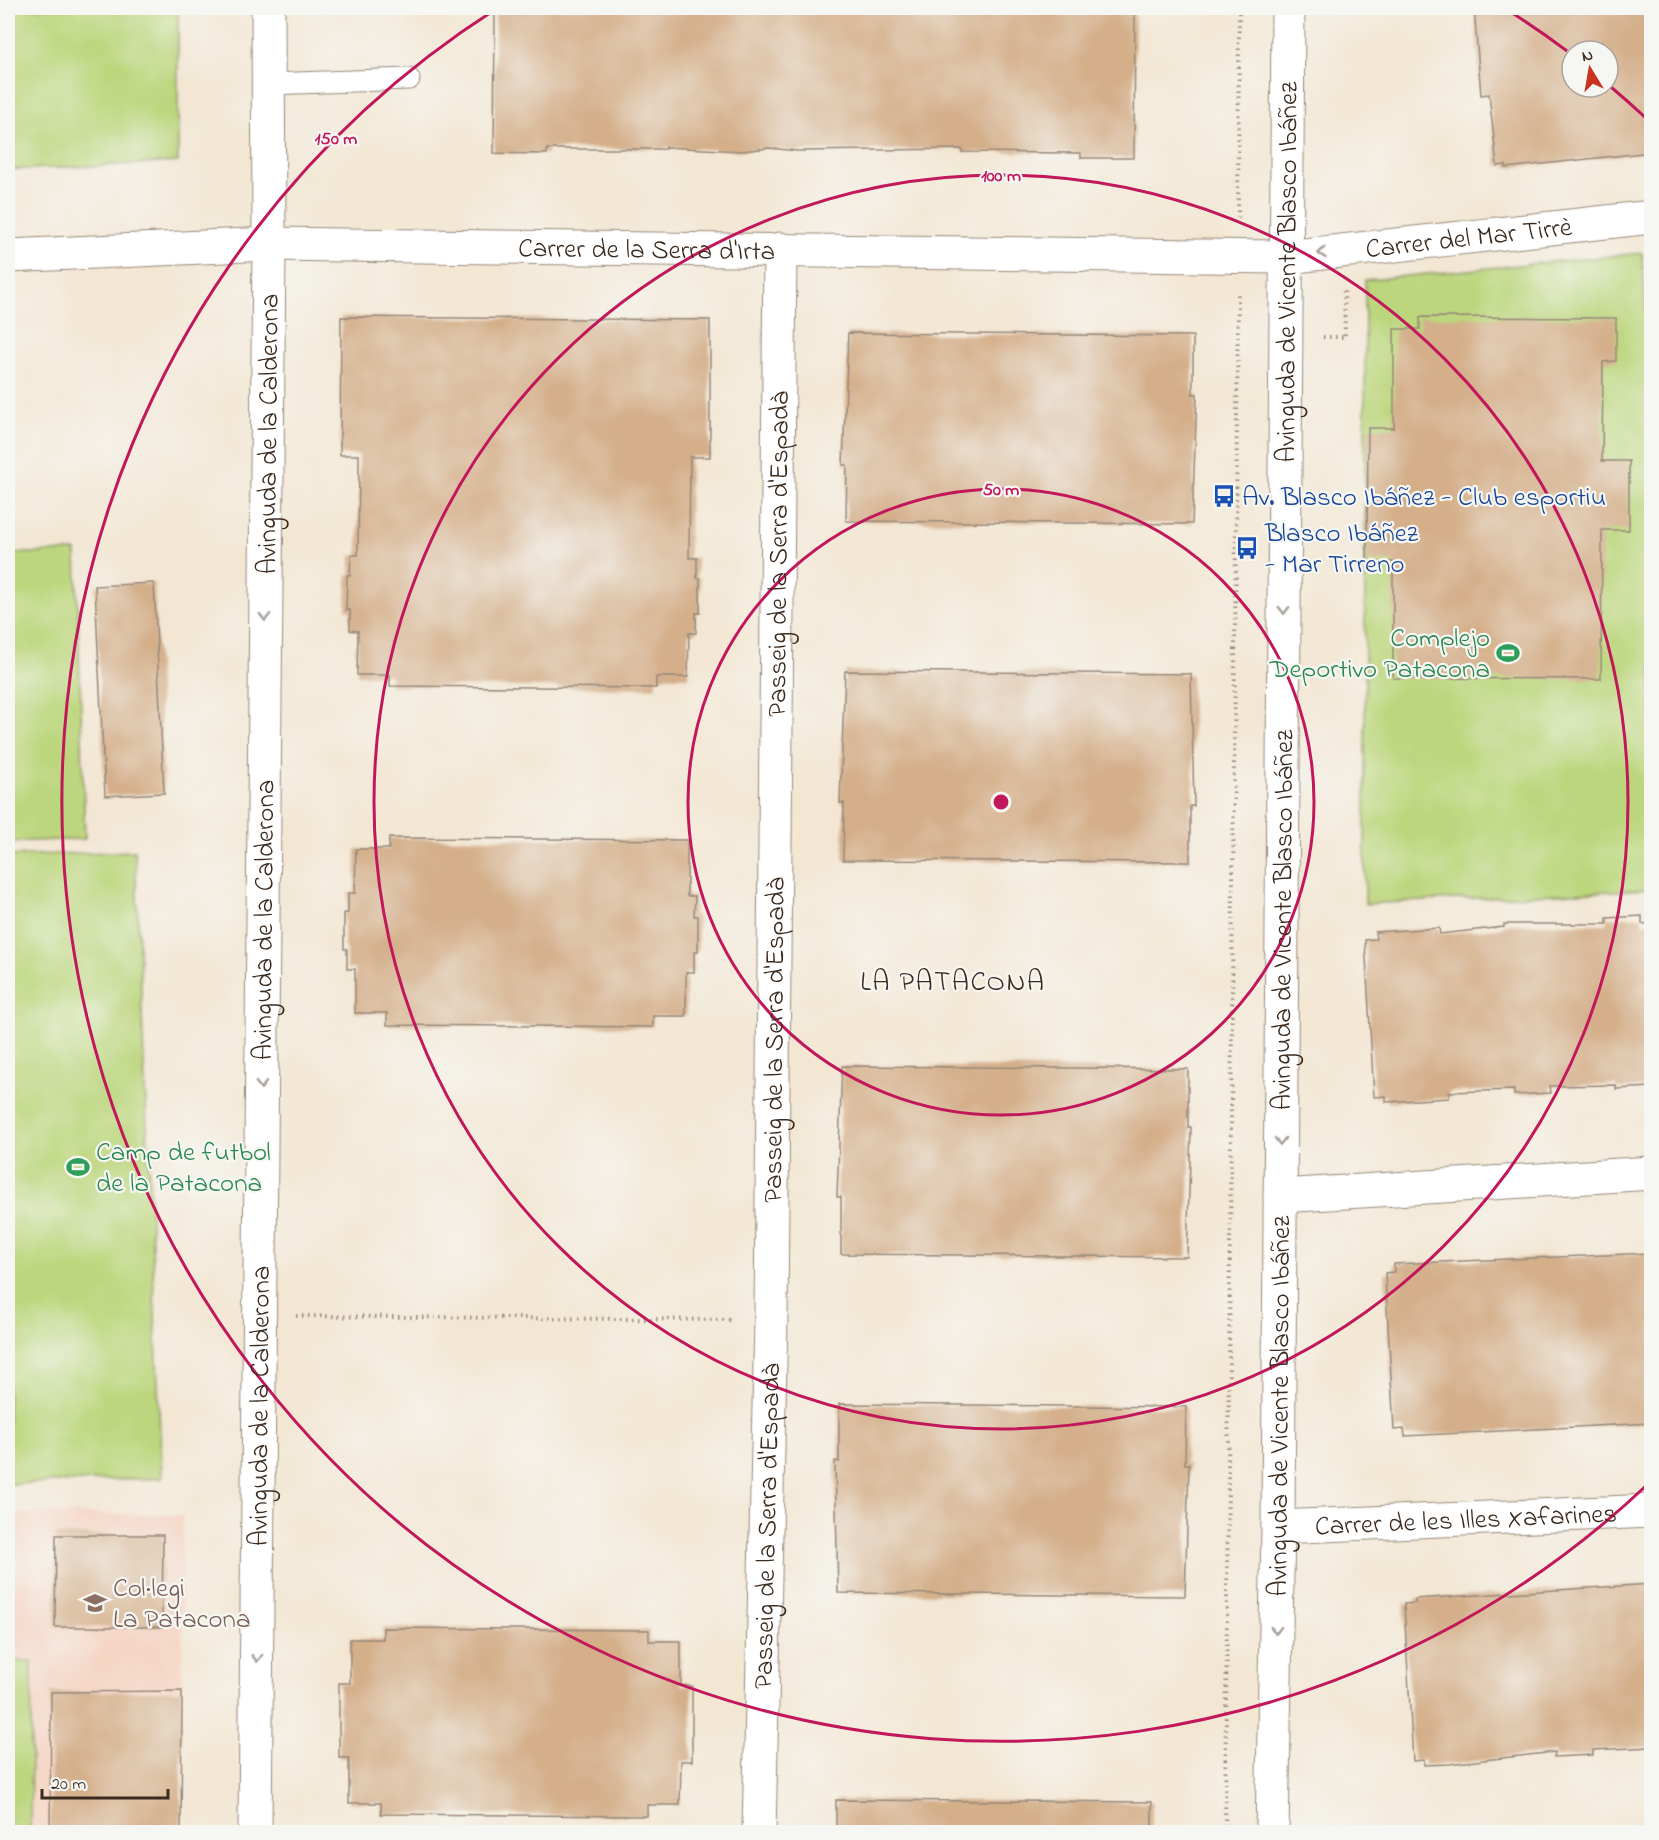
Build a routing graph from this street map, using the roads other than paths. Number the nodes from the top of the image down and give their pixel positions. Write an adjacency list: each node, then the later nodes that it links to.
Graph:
1 (268, 8): 4 (street, Avinguda de la Calderona)
2 (1288, 8): 9 (street, Avinguda de Vicente Blasco Ibáñez)
3 (409, 79): 4 (lane)
4 (268, 84): 6 (street, Avinguda de la Calderona)
5 (1652, 217): 9 (street, Carrer del Mar Tirrè, one-way to 9)
6 (269, 244): 7 (street, Carrer de la Serra d'Irta); 8 (street, Carrer de la Serra d'Irta); 14 (street, Avinguda de la Calderona, one-way to 14)
7 (780, 249): 9 (street, Carrer de la Serra d'Irta); 15 (street, Passeig de la Serra d'Espadà)
8 (8, 256)
9 (1287, 257): 11 (street, Avinguda de Vicente Blasco Ibáñez, one-way to 11)
10 (1652, 1173): 11 (street)
11 (1280, 1196): 13 (street, Avinguda de Vicente Blasco Ibáñez)
12 (1652, 1511): 13 (street, Carrer de les Illes Xafarines)
13 (1278, 1527): 16 (street, Avinguda de Vicente Blasco Ibáñez, one-way to 16)
14 (255, 1833)
15 (759, 1833)
16 (1272, 1833)

